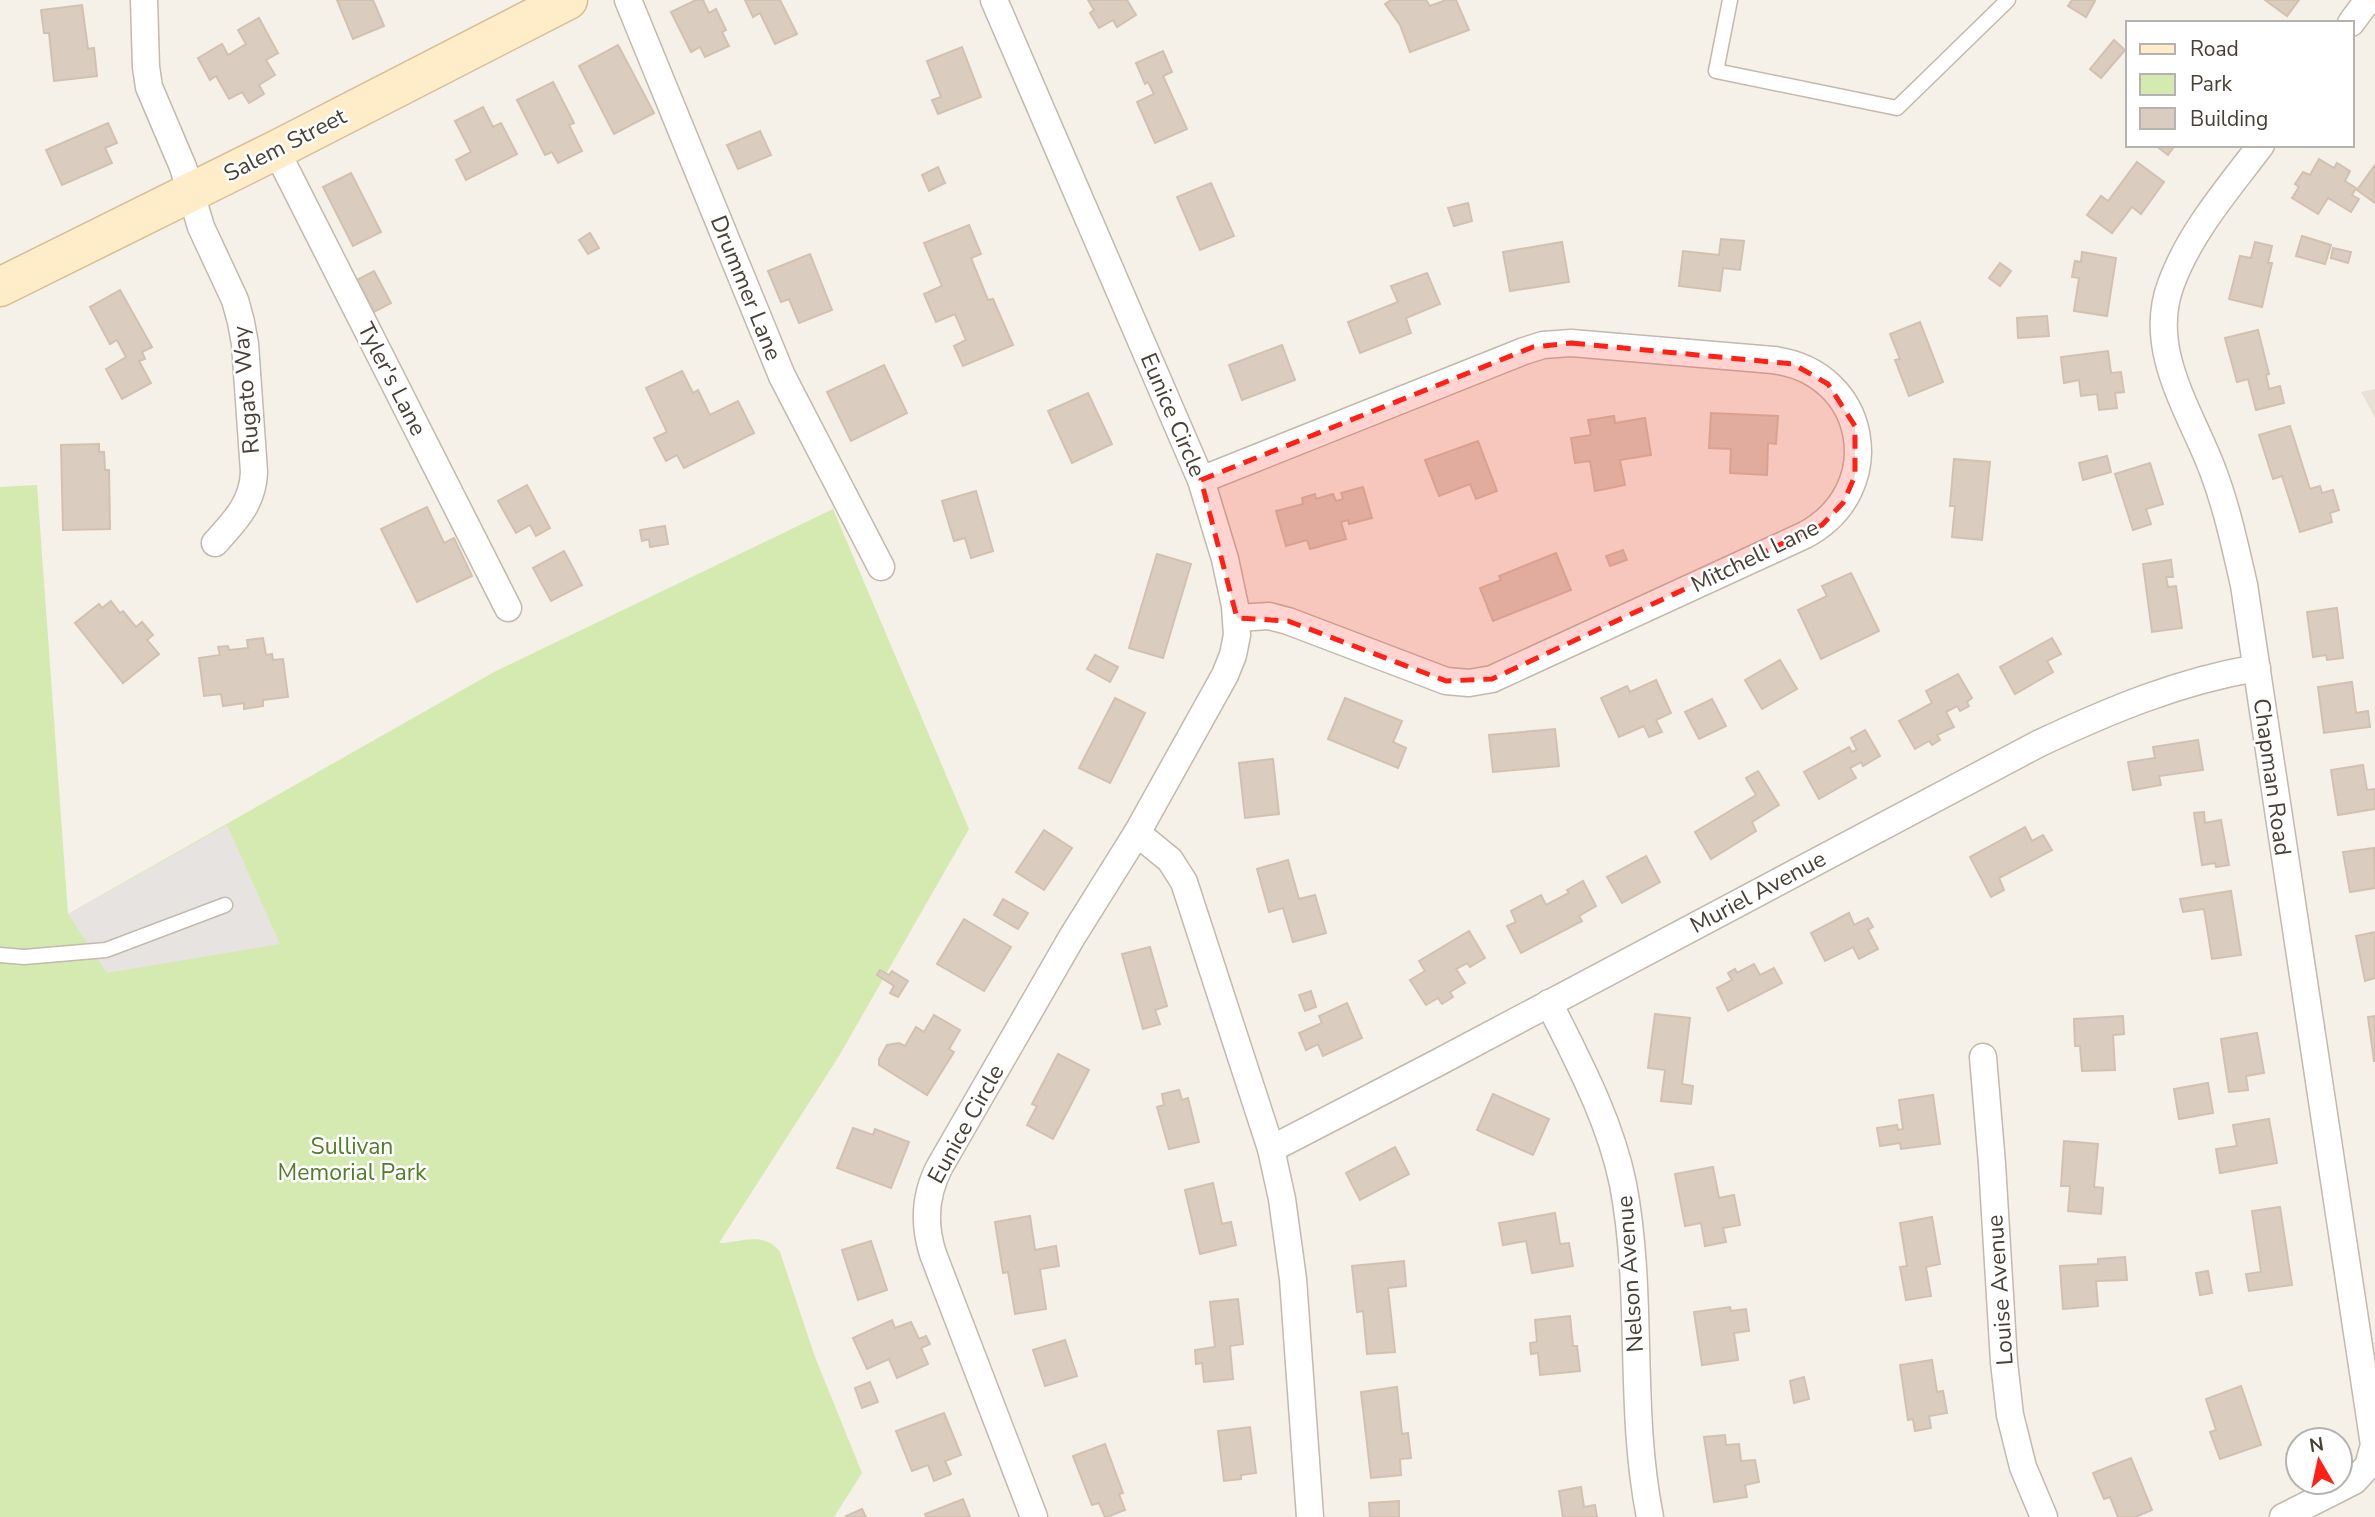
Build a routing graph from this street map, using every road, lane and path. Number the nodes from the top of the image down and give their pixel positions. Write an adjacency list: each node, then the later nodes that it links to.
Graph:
1 (144, 0): 11 (street, Rugato Way)
2 (568, 0): 10 (main road, Salem Street)
3 (628, 0): 15 (street, Drummer Lane)
4 (994, 0): 13 (street, Eunice Circle)
5 (1730, 0): 6 (lane)
6 (2008, 0)
7 (2368, 0): 8 (street)
8 (2352, 21)
9 (2259, 147): 18 (street, Chapman Road)
10 (276, 150): 11 (main road, Salem Street); 16 (street, Tyler's Lane)
11 (190, 192): 12 (main road, Salem Street); 14 (street, Rugato Way)
12 (0, 287)
13 (1201, 480): 17 (street, Eunice Circle); 17 (street, Mitchell Lane)
14 (215, 543)
15 (881, 568)
16 (508, 608)
17 (1237, 618): 19 (street, Eunice Circle)
18 (2257, 668): 22 (street, Muriel Avenue); 25 (street, Chapman Road)
19 (1137, 833): 24 (street); 26 (street, Eunice Circle)
20 (225, 905): 21 (lane)
21 (0, 955)
22 (1549, 1003): 24 (street, Muriel Avenue); 28 (street, Nelson Avenue)
23 (1983, 1057): 29 (street, Louise Avenue)
24 (1271, 1149): 27 (street)
25 (2374, 1446): 30 (street)
26 (1034, 1517)
27 (1310, 1517)
28 (1650, 1517)
29 (2044, 1517)
30 (2283, 1517)

